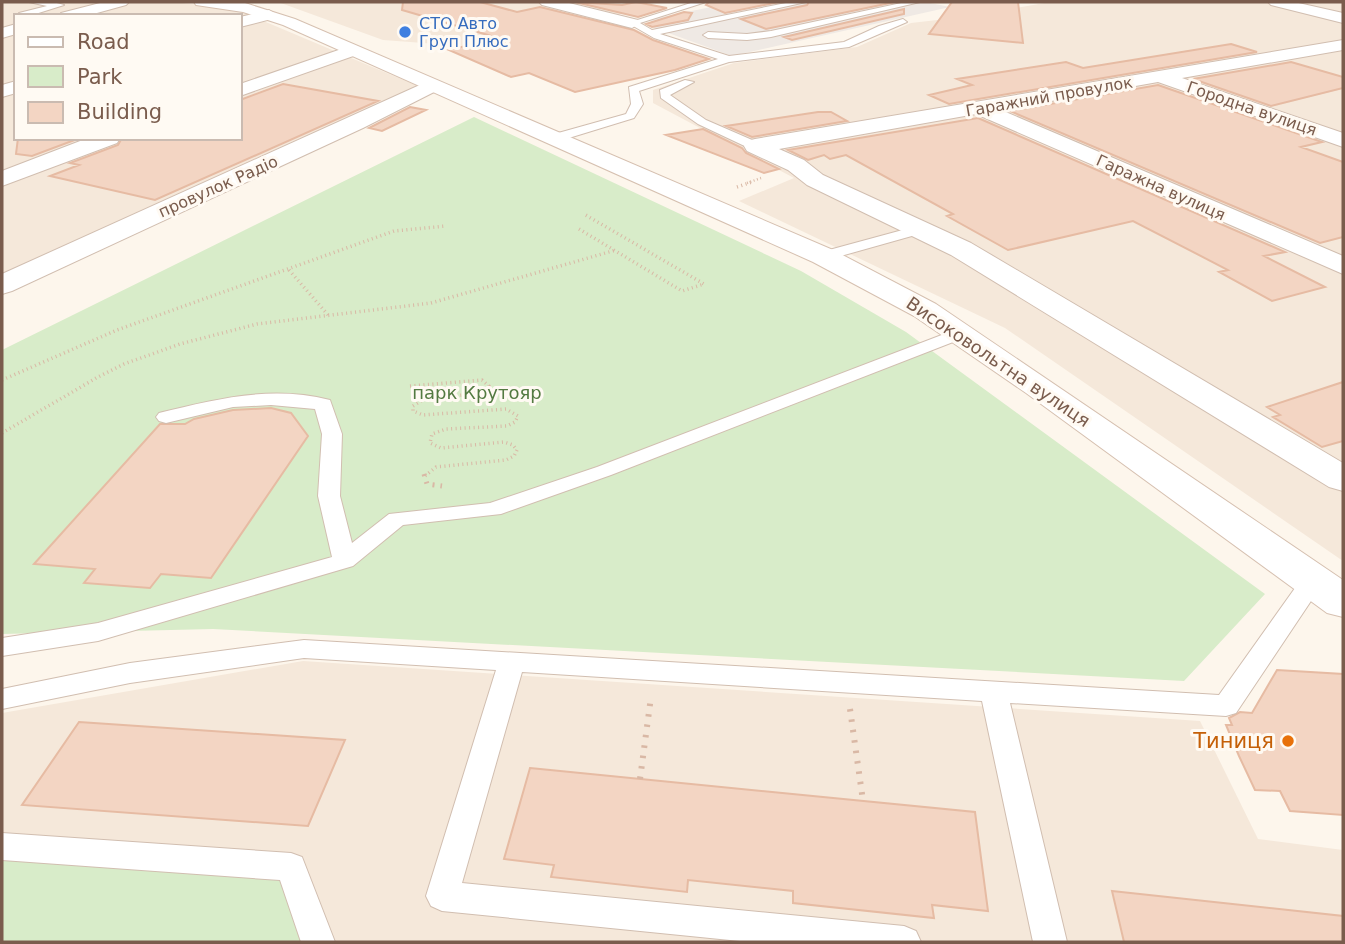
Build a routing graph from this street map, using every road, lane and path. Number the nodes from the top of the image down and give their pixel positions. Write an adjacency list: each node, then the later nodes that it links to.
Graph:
1 (33, 2): 9 (lane)
2 (121, 2): 10 (street)
3 (201, 2): 11 (street, Високовольтна вулиця)
4 (547, 2): 16 (street)
5 (802, 2): 18 (lane)
6 (916, 2): 19 (lane)
7 (1276, 2): 13 (street)
8 (705, 5): 12 (lane); 16 (lane)
9 (32, 14)
10 (75, 14)
11 (269, 15): 14 (street); 21 (street, Високовольтна вулиця)
12 (661, 18)
13 (1343, 18)
14 (242, 22)
15 (903, 22): 23 (lane)
16 (632, 23): 18 (lane)
17 (746, 25): 19 (lane)
18 (651, 33): 23 (lane)
19 (708, 35): 23 (lane)
20 (1343, 45): 22 (street, Гаражний провулок)
21 (354, 50): 27 (street, Високовольтна вулиця); 28 (street)
22 (1289, 54): 24 (street); 26 (street, Гаражний провулок)
23 (726, 58): 30 (lane)
24 (1332, 66)
25 (714, 75): 33 (lane)
26 (1160, 77): 29 (street, Гаражний провулок); 31 (street, Городна вулиця)
27 (433, 85): 30 (street, Високовольтна вулиця); 45 (street, провулок Радіо)
28 (242, 89)
29 (979, 108): 33 (street, Гаражний провулок); 43 (street, Гаражна вулиця)
30 (555, 138): 36 (street, Високовольтна вулиця)
31 (1343, 139)
32 (104, 140): 35 (street)
33 (755, 146): 34 (street)
34 (796, 165): 36 (path); 40 (street)
35 (2, 178)
36 (700, 201): 42 (street, Високовольтна вулиця)
37 (584, 214): 41 (path)
38 (446, 226): 44 (path)
39 (579, 229): 41 (path)
40 (921, 229): 42 (lane); 52 (street)
41 (616, 250): 46 (path)
42 (823, 256): 47 (street, Високовольтна вулиця)
43 (1343, 267)
44 (289, 270): 46 (path); 48 (path)
45 (2, 285)
46 (330, 317): 51 (path)
47 (960, 333): 54 (lane); 55 (street, Високовольтна вулиця)
48 (2, 380)
49 (410, 386): 53 (path)
50 (166, 417): 54 (lane)
51 (2, 433)
52 (1343, 479)
53 (455, 485)
54 (345, 561): 57 (lane)
55 (1312, 580): 56 (street, Високовольтна вулиця); 61 (lane)
56 (1343, 602)
57 (2, 647)
58 (511, 663): 59 (lane); 62 (lane); 67 (lane)
59 (654, 672): 60 (lane); 63 (path)
60 (846, 684): 61 (lane); 64 (path)
61 (994, 694): 68 (lane)
62 (2, 699)
63 (640, 779)
64 (863, 801)
65 (2, 846): 66 (lane)
66 (318, 942)
67 (904, 942)
68 (1050, 942)

